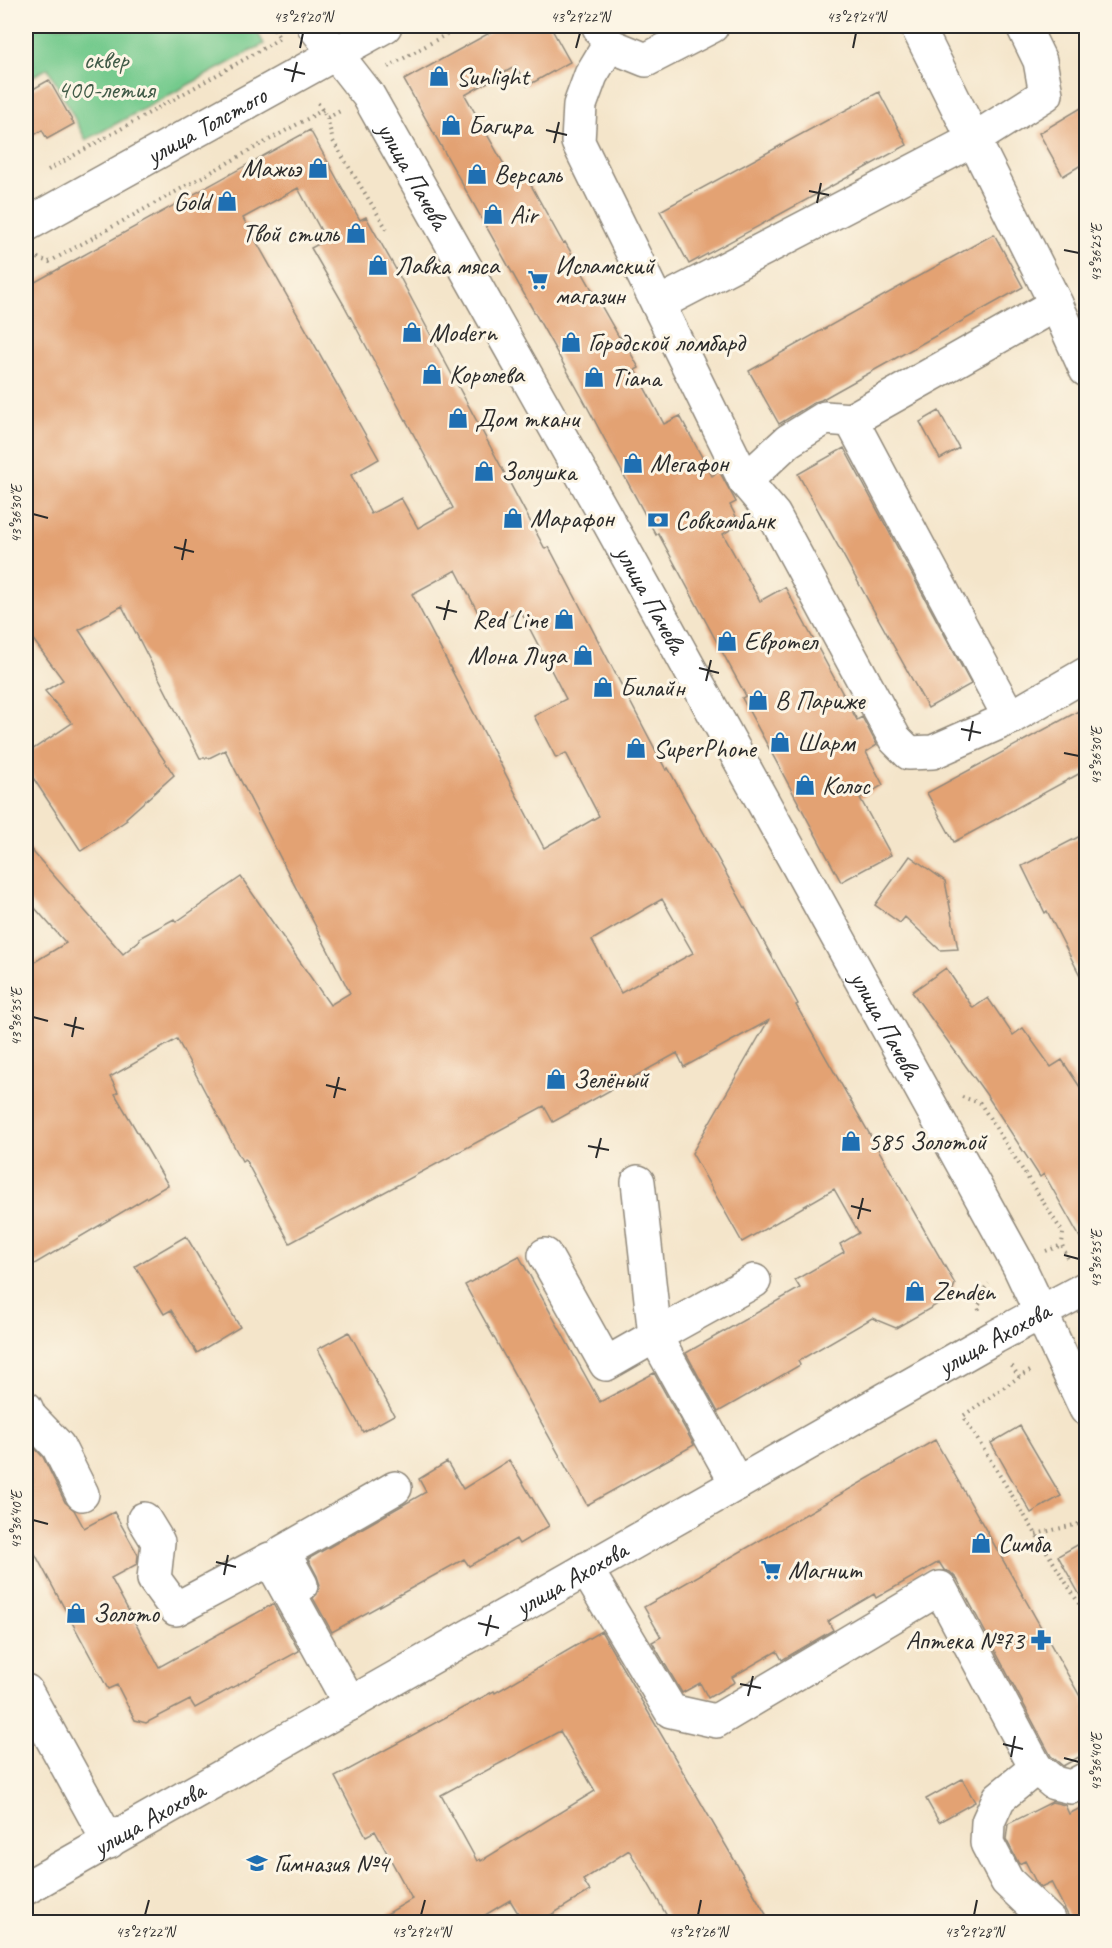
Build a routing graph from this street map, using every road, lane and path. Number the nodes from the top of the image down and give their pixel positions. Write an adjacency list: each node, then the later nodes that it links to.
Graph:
1 (272, 26): 16 (path)
2 (314, 26): 9 (street, улица Пачева)
3 (385, 26): 9 (street, улица Толстого)
4 (461, 26): 10 (path)
5 (712, 26): 8 (street)
6 (917, 26): 15 (street)
7 (1023, 26): 15 (street)
8 (603, 35): 19 (street)
9 (335, 53): 18 (street, улица Толстого); 35 (street, улица Пачева)
10 (388, 67)
11 (318, 103): 13 (path)
12 (344, 109): 14 (path)
13 (323, 110): 14 (path); 18 (path)
14 (327, 118): 17 (path)
15 (973, 140): 19 (street); 20 (street)
16 (48, 170)
17 (388, 231)
18 (27, 240)
19 (658, 304): 23 (street)
20 (1056, 304): 21 (street); 22 (street)
21 (1086, 370)
22 (851, 420): 23 (street); 25 (street)
23 (745, 481): 25 (street)
24 (1086, 674): 25 (street)
25 (1010, 718)
26 (959, 1096): 28 (path)
27 (638, 1182): 37 (street)
28 (1062, 1245): 30 (path); 31 (path)
29 (545, 1255): 37 (street)
30 (1037, 1255)
31 (1068, 1259)
32 (754, 1281): 37 (street)
33 (989, 1284): 36 (path)
34 (1086, 1288): 35 (street, улица Ахохова)
35 (1040, 1313): 41 (street, улица Пачева); 43 (street, улица Ахохова)
36 (981, 1314)
37 (655, 1336): 43 (street)
38 (1012, 1366): 40 (path)
39 (1030, 1371): 40 (path)
40 (1019, 1377): 48 (path)
41 (1086, 1409)
42 (27, 1415): 45 (street)
43 (737, 1484): 49 (street, улица Ахохова)
44 (395, 1488): 52 (street)
45 (82, 1494)
46 (144, 1519): 52 (street)
47 (1086, 1529): 48 (path)
48 (1036, 1534): 50 (path)
49 (586, 1569): 52 (street, улица Ахохова); 53 (street)
50 (1086, 1615)
51 (26, 1690): 55 (street)
52 (357, 1700): 55 (street, улица Ахохова)
53 (1036, 1768): 54 (street); 57 (street)
54 (1086, 1779)
55 (109, 1842): 56 (street, улица Ахохова)
56 (26, 1888)
57 (1050, 1923)

